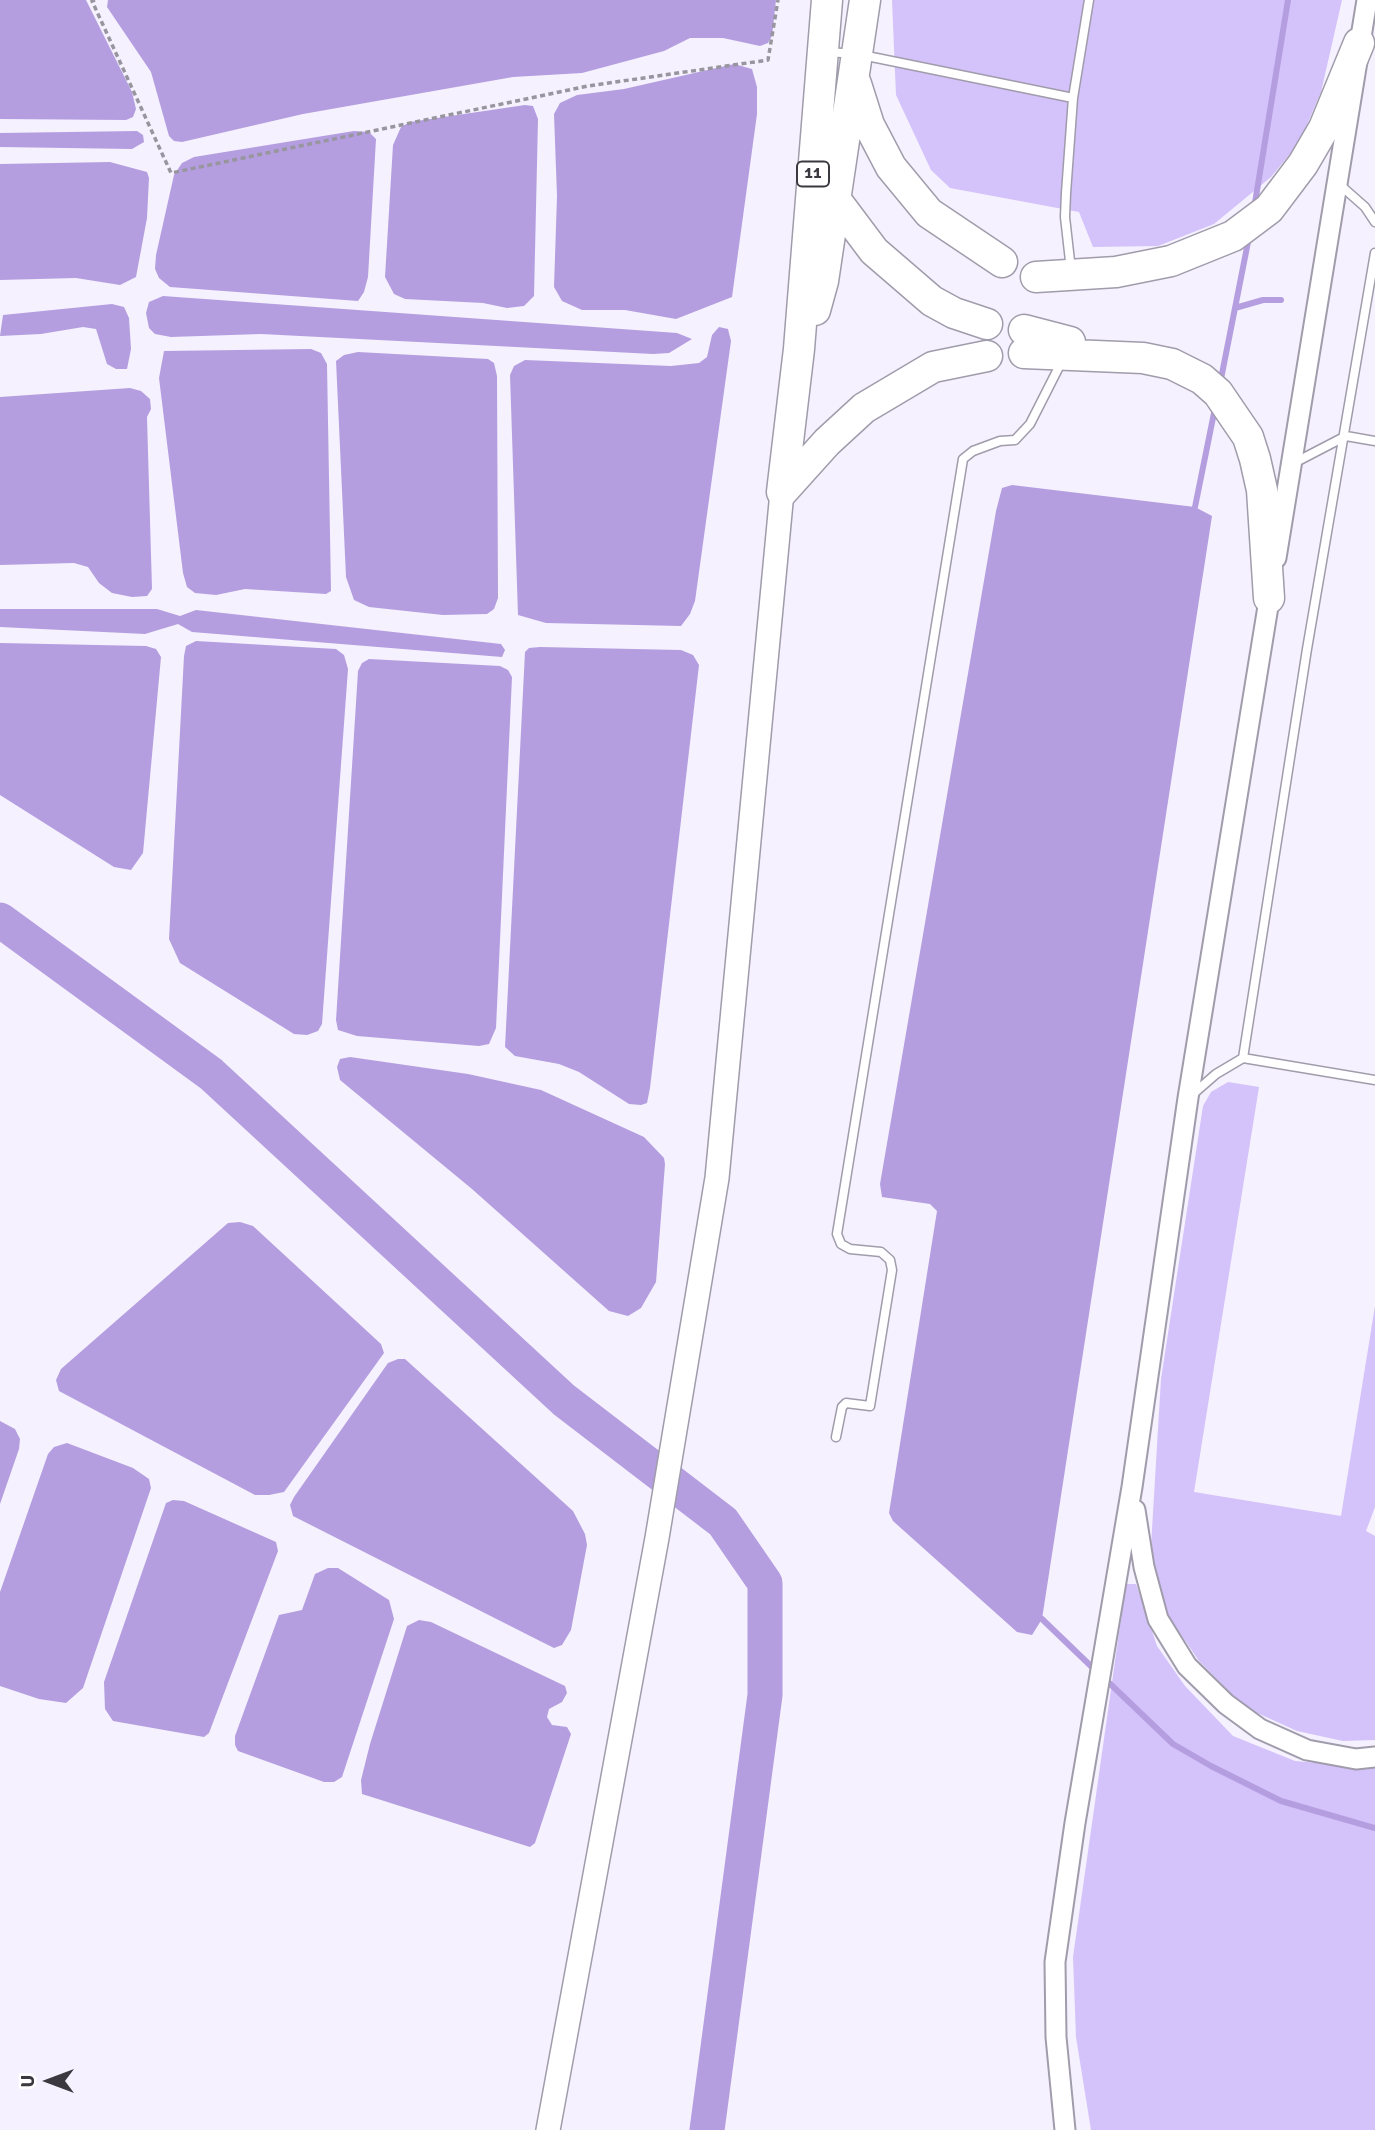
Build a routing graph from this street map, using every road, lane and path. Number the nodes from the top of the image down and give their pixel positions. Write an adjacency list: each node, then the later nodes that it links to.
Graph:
1 (93, 0): 2 (path)
2 (778, 0)
3 (827, 0): 8 (highway, 11)
4 (866, 0): 9 (highway, 11)
5 (1089, 0): 10 (lane)
6 (1367, 0): 7 (street)
7 (1359, 43): 12 (street); 18 (highway)
8 (824, 52): 9 (lane); 11 (highway, 11)
9 (856, 67): 10 (lane); 13 (highway, 11); 16 (highway)
10 (1073, 98): 18 (lane)
11 (815, 158): 13 (highway); 20 (highway, 11)
12 (1339, 184): 14 (lane); 26 (street)
13 (833, 200): 19 (highway); 20 (highway, 11)
14 (1375, 222)
15 (1375, 253): 24 (lane)
16 (1002, 262)
17 (1036, 277): 18 (highway)
18 (1072, 277)
19 (987, 324)
20 (799, 349): 27 (highway, 11)
21 (1066, 352): 22 (highway); 22 (highway); 32 (lane)
22 (1117, 355): 28 (highway)
23 (987, 356): 27 (highway)
24 (1346, 436): 25 (lane); 26 (lane); 29 (lane)
25 (1375, 441)
26 (1292, 464): 28 (street)
27 (782, 492): 35 (main road)
28 (1269, 598): 31 (street)
29 (1243, 1058): 30 (lane); 31 (lane)
30 (1375, 1080)
31 (1188, 1098): 33 (street)
32 (836, 1437)
33 (1132, 1487): 34 (street); 36 (street)
34 (1375, 1757)
35 (548, 2130)
36 (1065, 2130)

